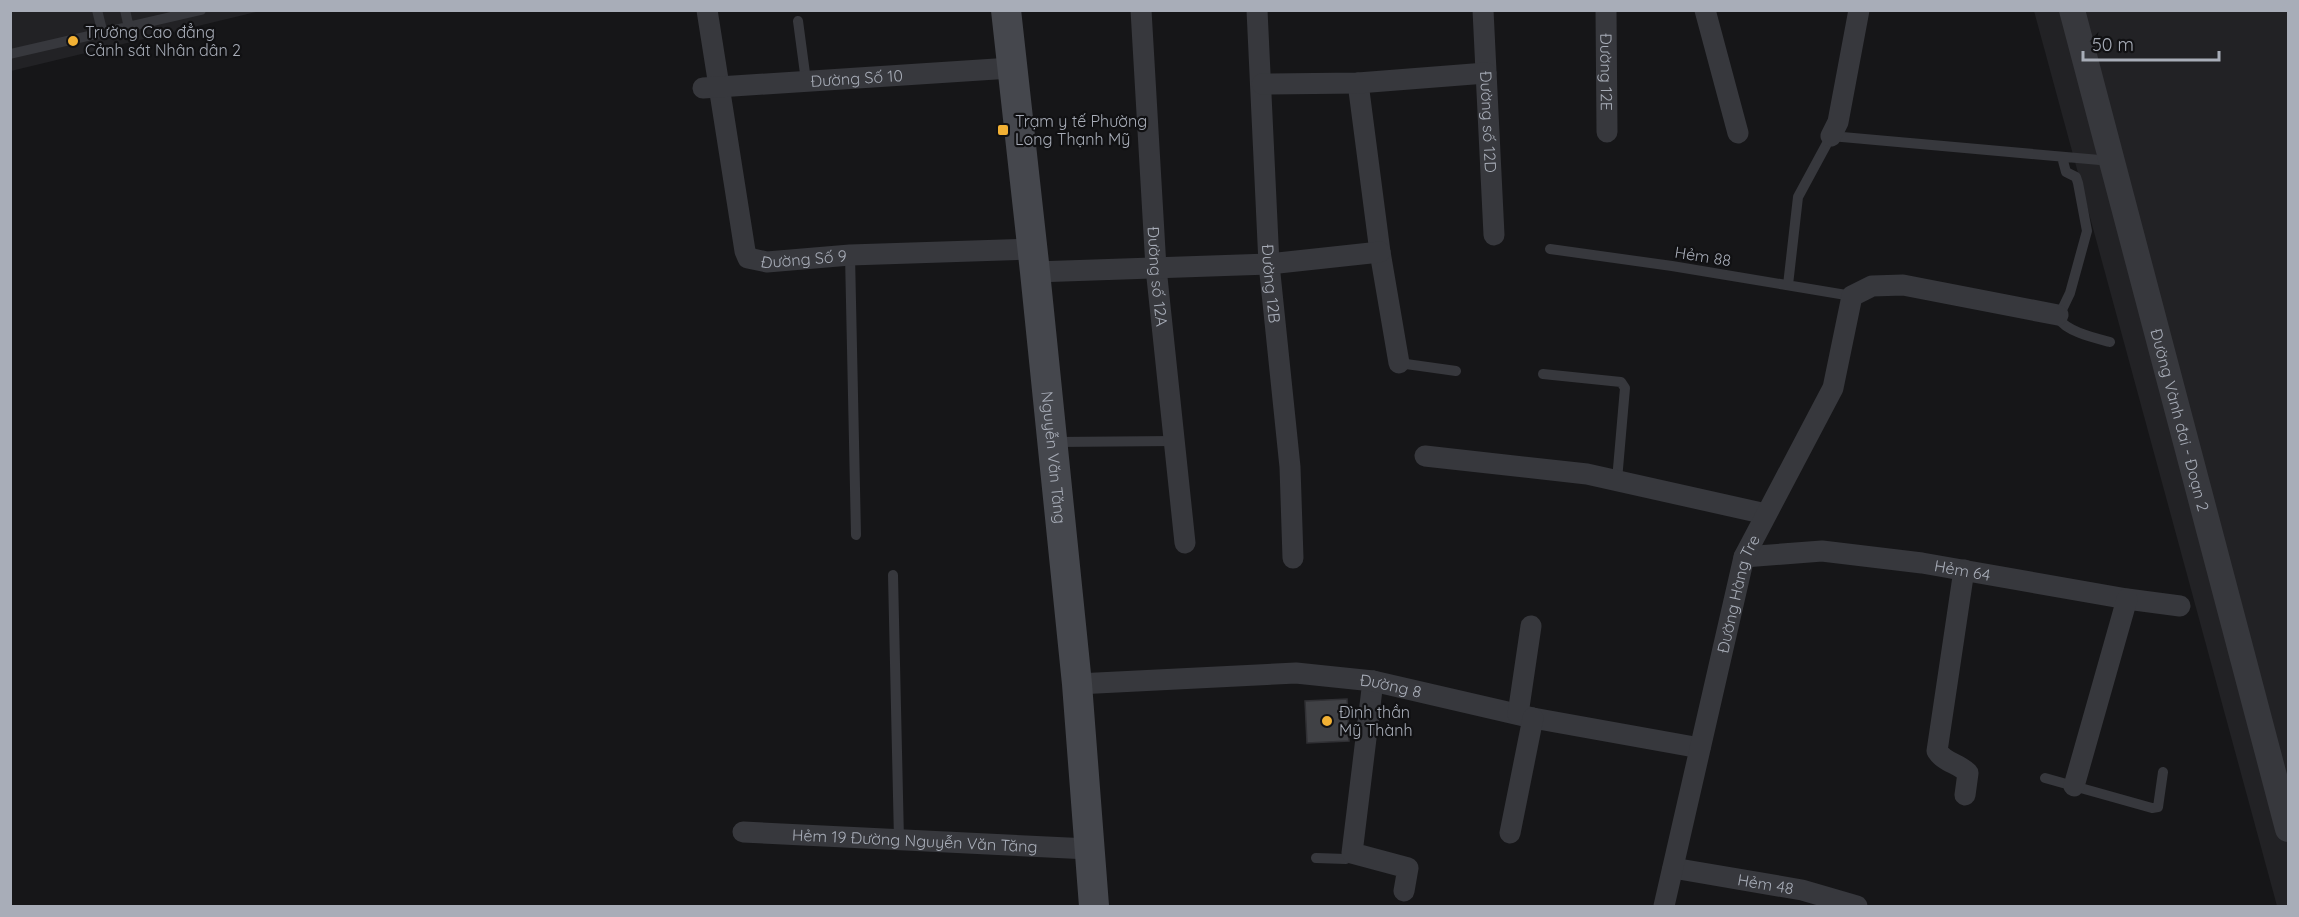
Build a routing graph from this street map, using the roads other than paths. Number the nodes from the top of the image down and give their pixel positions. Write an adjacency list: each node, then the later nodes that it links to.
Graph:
1 (98, 10): 15 (lane)
2 (125, 10): 14 (lane)
3 (201, 10): 14 (lane)
4 (707, 10): 22 (street)
5 (1006, 10): 17 (main road, Nguyễn Văn Tăng)
6 (1141, 10): 34 (street, Đường số 12A)
7 (1257, 10): 21 (street, Đường 12B)
8 (1483, 10): 18 (street, Đường số 12D)
9 (1606, 10): 23 (street, Đường 12E)
10 (1705, 10): 24 (street)
11 (1859, 10): 25 (street)
12 (2072, 10): 27 (street, Đường Vành đai - Đoạn 2)
13 (798, 21): 19 (lane)
14 (129, 28): 15 (lane)
15 (103, 34): 16 (lane)
16 (10, 54)
17 (1011, 68): 19 (street, Đường Số 10); 32 (main road, Nguyễn Văn Tăng)
18 (1486, 73): 20 (street); 28 (street, Đường số 12D)
19 (806, 81): 22 (street, Đường Số 10)
20 (1358, 83): 21 (street); 30 (street)
21 (1262, 84): 33 (street, Đường 12B)
22 (712, 87): 31 (street, Đường Số 9)
23 (1607, 132)
24 (1738, 133)
25 (1831, 136): 26 (lane); 35 (lane)
26 (2062, 157): 27 (lane); 37 (lane)
27 (2112, 161): 64 (street, Đường Vành đai - Đoạn 2)
28 (1494, 235)
29 (1550, 249): 35 (lane, Hẻm 88)
30 (1380, 252): 33 (street, Đường Số 9); 39 (street)
31 (850, 255): 32 (street, Đường Số 9); 47 (lane)
32 (1034, 261): 34 (street, Đường Số 9); 43 (main road, Nguyễn Văn Tăng)
33 (1269, 264): 34 (street, Đường Số 9); 50 (street, Đường 12B)
34 (1155, 268): 42 (street, Đường số 12A)
35 (1788, 285): 36 (lane, Hẻm 88)
36 (1852, 296): 37 (street); 46 (street, Đường Hàng Tre)
37 (2058, 315): 38 (lane)
38 (2110, 342)
39 (1399, 363): 40 (lane)
40 (1456, 371)
41 (1543, 374): 45 (lane)
42 (1174, 441): 43 (lane); 48 (street, Đường số 12A)
43 (1052, 442): 57 (main road, Nguyễn Văn Tăng)
44 (1425, 456): 45 (street)
45 (1617, 480): 46 (street)
46 (1766, 514): 49 (street, Đường Hàng Tre)
47 (856, 535)
48 (1185, 543)
49 (1744, 557): 51 (street, Hẻm 64); 59 (street, Đường Hàng Tre)
50 (1293, 558)
51 (1964, 570): 53 (street, Hẻm 64); 63 (street)
52 (893, 575): 67 (lane)
53 (2127, 599): 54 (street, Hẻm 64); 62 (street)
54 (2180, 606)
55 (1532, 626): 58 (street)
56 (1373, 681): 57 (street, Đường 8); 58 (street, Đường 8); 69 (street)
57 (1077, 684): 68 (main road, Nguyễn Văn Tăng)
58 (1525, 716): 59 (street, Đường 8); 66 (street)
59 (1701, 748): 71 (street, Đường Hàng Tre)
60 (2163, 772): 62 (lane)
61 (2045, 778): 62 (lane)
62 (2074, 786)
63 (1965, 795)
64 (2289, 829)
65 (743, 832): 67 (street, Hẻm 19 Đường Nguyễn Văn Tăng)
66 (1510, 833)
67 (899, 840): 68 (street, Hẻm 19 Đường Nguyễn Văn Tăng)
68 (1089, 849): 73 (main road, Nguyễn Văn Tăng)
69 (1353, 853): 70 (lane); 72 (street)
70 (1316, 858)
71 (1673, 868): 74 (street, Đường Hàng Tre); 75 (street, Hẻm 48)
72 (1404, 891)
73 (1094, 906)
74 (1664, 906)
75 (1857, 906)

